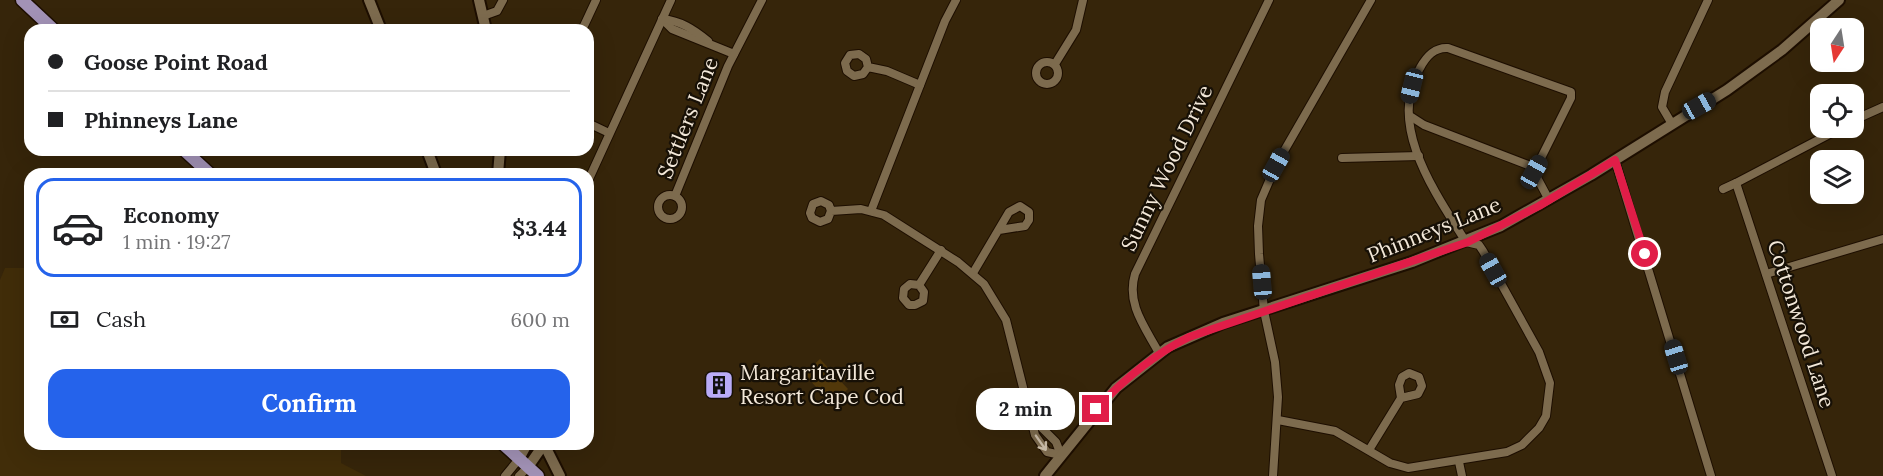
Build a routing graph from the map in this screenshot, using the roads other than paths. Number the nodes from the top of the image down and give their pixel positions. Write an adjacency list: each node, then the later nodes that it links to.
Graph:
1 (22, 0): 16 (main road)
2 (369, 0): 17 (main road)
3 (479, 0): 14 (main road)
4 (503, 0): 14 (street)
5 (596, 0): 19 (street)
6 (671, 0): 15 (street)
7 (762, 0): 20 (street, Settlers Lane)
8 (956, 0): 23 (street)
9 (1083, 0): 21 (street)
10 (1269, 0): 52 (street, Sunny Wood Drive)
11 (1371, 0): 51 (street)
12 (1708, 0): 27 (street)
13 (1839, 0): 27 (main road, Phinneys Lane)
14 (483, 16): 18 (main road)
15 (662, 19): 20 (street, Settlers Lane); 29 (street)
16 (48, 24)
17 (379, 24)
18 (485, 24)
19 (585, 24)
20 (734, 54): 40 (street, Settlers Lane)
21 (1054, 64)
22 (868, 67): 23 (street)
23 (920, 86): 43 (street)
24 (1883, 107): 25 (street)
25 (1864, 116)
26 (1410, 117): 32 (street); 37 (street); 37 (street)
27 (1672, 124): 34 (main road, Phinneys Lane)
28 (594, 126): 29 (street)
29 (609, 133): 36 (street)
30 (1822, 138): 38 (street)
31 (190, 156): 35 (main road)
32 (1419, 156): 33 (street); 46 (street)
33 (1342, 158)
34 (1615, 160): 41 (main road, Phinneys Lane); 70 (street)
35 (204, 168)
36 (594, 168)
37 (1534, 172): 41 (street)
38 (1736, 183): 39 (street); 49 (street, Cottonwood Lane)
39 (1723, 189)
40 (675, 196)
41 (1549, 200): 46 (main road, Phinneys Lane)
42 (831, 211): 43 (street)
43 (871, 211): 47 (street)
44 (999, 230): 48 (street)
45 (1883, 239): 49 (street)
46 (1466, 242): 51 (main road, Phinneys Lane); 62 (street)
47 (941, 250): 48 (street); 50 (street)
48 (973, 273): 54 (street)
49 (1766, 274): 71 (street, Cottonwood Lane)
50 (919, 285)
51 (1264, 311): 52 (main road, Phinneys Lane); 55 (street)
52 (1159, 353): 61 (main road, Phinneys Lane)
53 (1401, 398): 60 (street)
54 (1034, 420): 61 (street); 61 (street, one-way to 61)
55 (1278, 420): 60 (street); 68 (street)
56 (509, 450): 63 (main road)
57 (526, 450): 63 (main road)
58 (538, 450): 63 (main road)
59 (547, 450): 66 (main road)
60 (1370, 450): 62 (street)
61 (1061, 455): 67 (main road, Phinneys Lane)
62 (1459, 462): 69 (street)
63 (522, 467): 64 (street); 65 (main road)
64 (505, 476)
65 (538, 476)
66 (560, 476)
67 (1045, 476)
68 (1273, 476)
69 (1462, 476)
70 (1711, 476)
71 (1832, 476)

